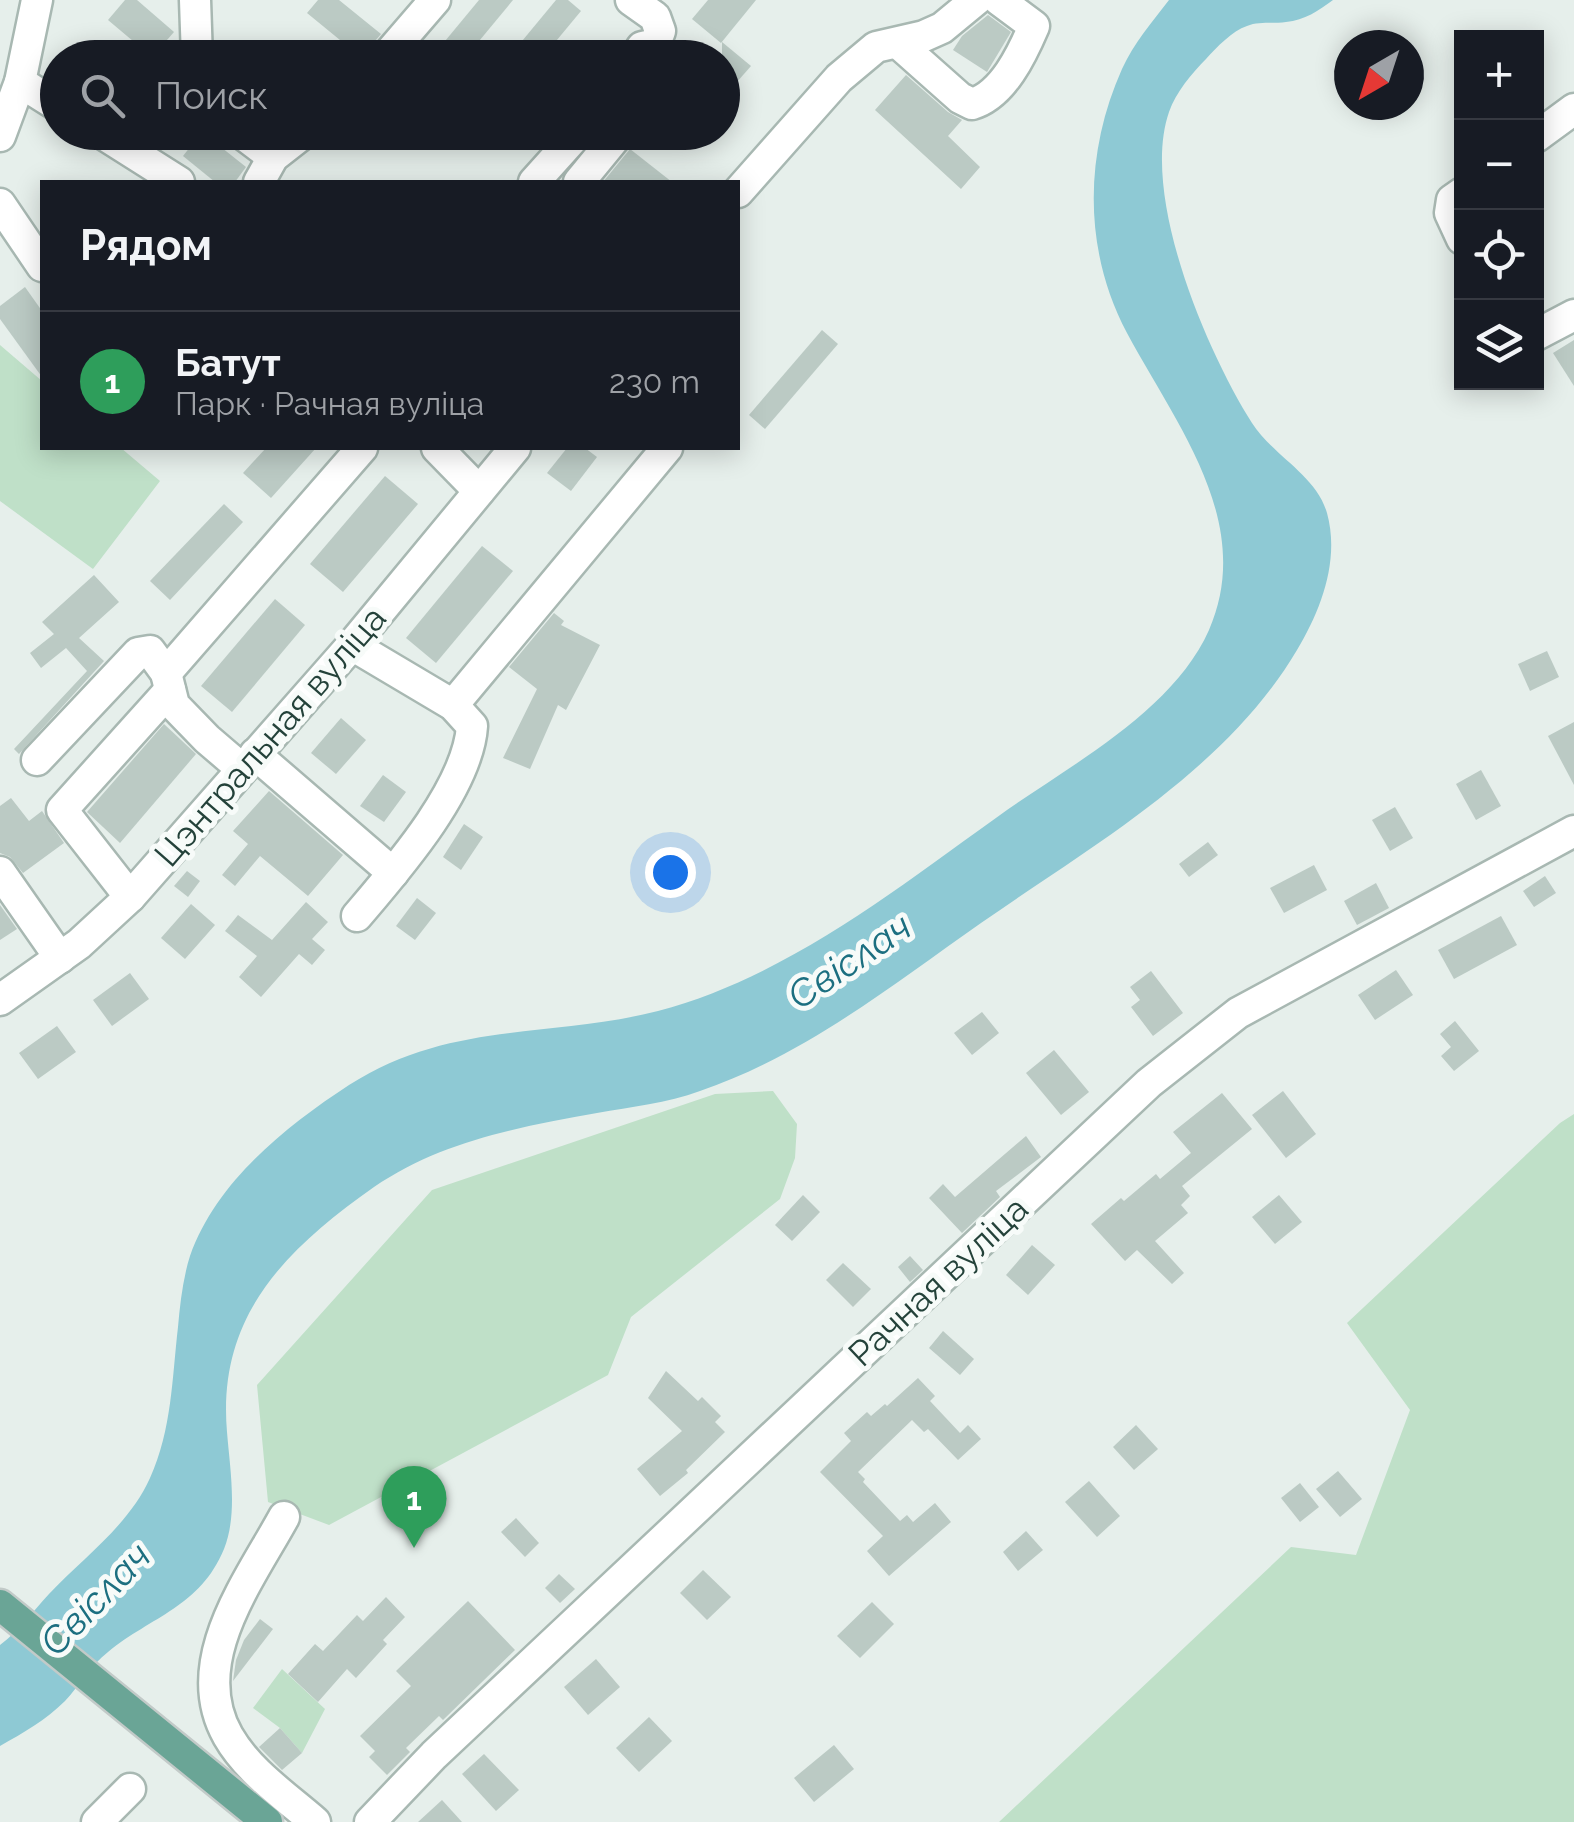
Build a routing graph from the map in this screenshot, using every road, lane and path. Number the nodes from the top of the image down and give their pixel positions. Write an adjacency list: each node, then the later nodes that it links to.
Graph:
1 (37, 0): 9 (street)
2 (194, 0): 6 (street)
3 (435, 0): 7 (street)
4 (976, 0): 8 (street)
5 (1000, 0): 8 (street)
6 (196, 40)
7 (401, 40)
8 (898, 44): 22 (street)
9 (20, 82): 10 (street); 13 (street)
10 (40, 95)
11 (1574, 110): 12 (street)
12 (1544, 131)
13 (0, 136)
14 (128, 150): 19 (street)
15 (287, 150): 18 (street)
16 (563, 150): 20 (street)
17 (606, 150): 21 (street)
18 (266, 170)
19 (175, 180)
20 (536, 180)
21 (582, 180)
22 (740, 190)
23 (1454, 199): 25 (street)
24 (0, 204): 26 (street)
25 (1454, 222)
26 (40, 263)
27 (1574, 316): 28 (street)
28 (1544, 331)
29 (360, 450): 35 (street)
30 (438, 450): 33 (street)
31 (513, 450): 33 (street, Цэнтральная вуліца)
32 (665, 450): 36 (street)
33 (478, 491): 34 (street, Цэнтральная вуліца)
34 (352, 644): 36 (street); 38 (street, Цэнтральная вуліца)
35 (168, 681): 37 (street); 38 (street); 42 (street)
36 (453, 706): 41 (street)
37 (37, 760)
38 (248, 762): 41 (street); 42 (street, Цэнтральная вуліца)
39 (1574, 831): 52 (street, Рачная вуліца)
40 (0, 872): 44 (street)
41 (393, 874): 43 (street)
42 (130, 897): 44 (street, Цэнтральная вуліца)
43 (357, 916)
44 (60, 958): 45 (street, Цэнтральная вуліца)
45 (0, 1000)
46 (284, 1517): 51 (street)
47 (0, 1605): 50 (main road)
48 (130, 1789): 49 (street)
49 (96, 1822)
50 (266, 1822)
51 (315, 1822)
52 (370, 1822)

